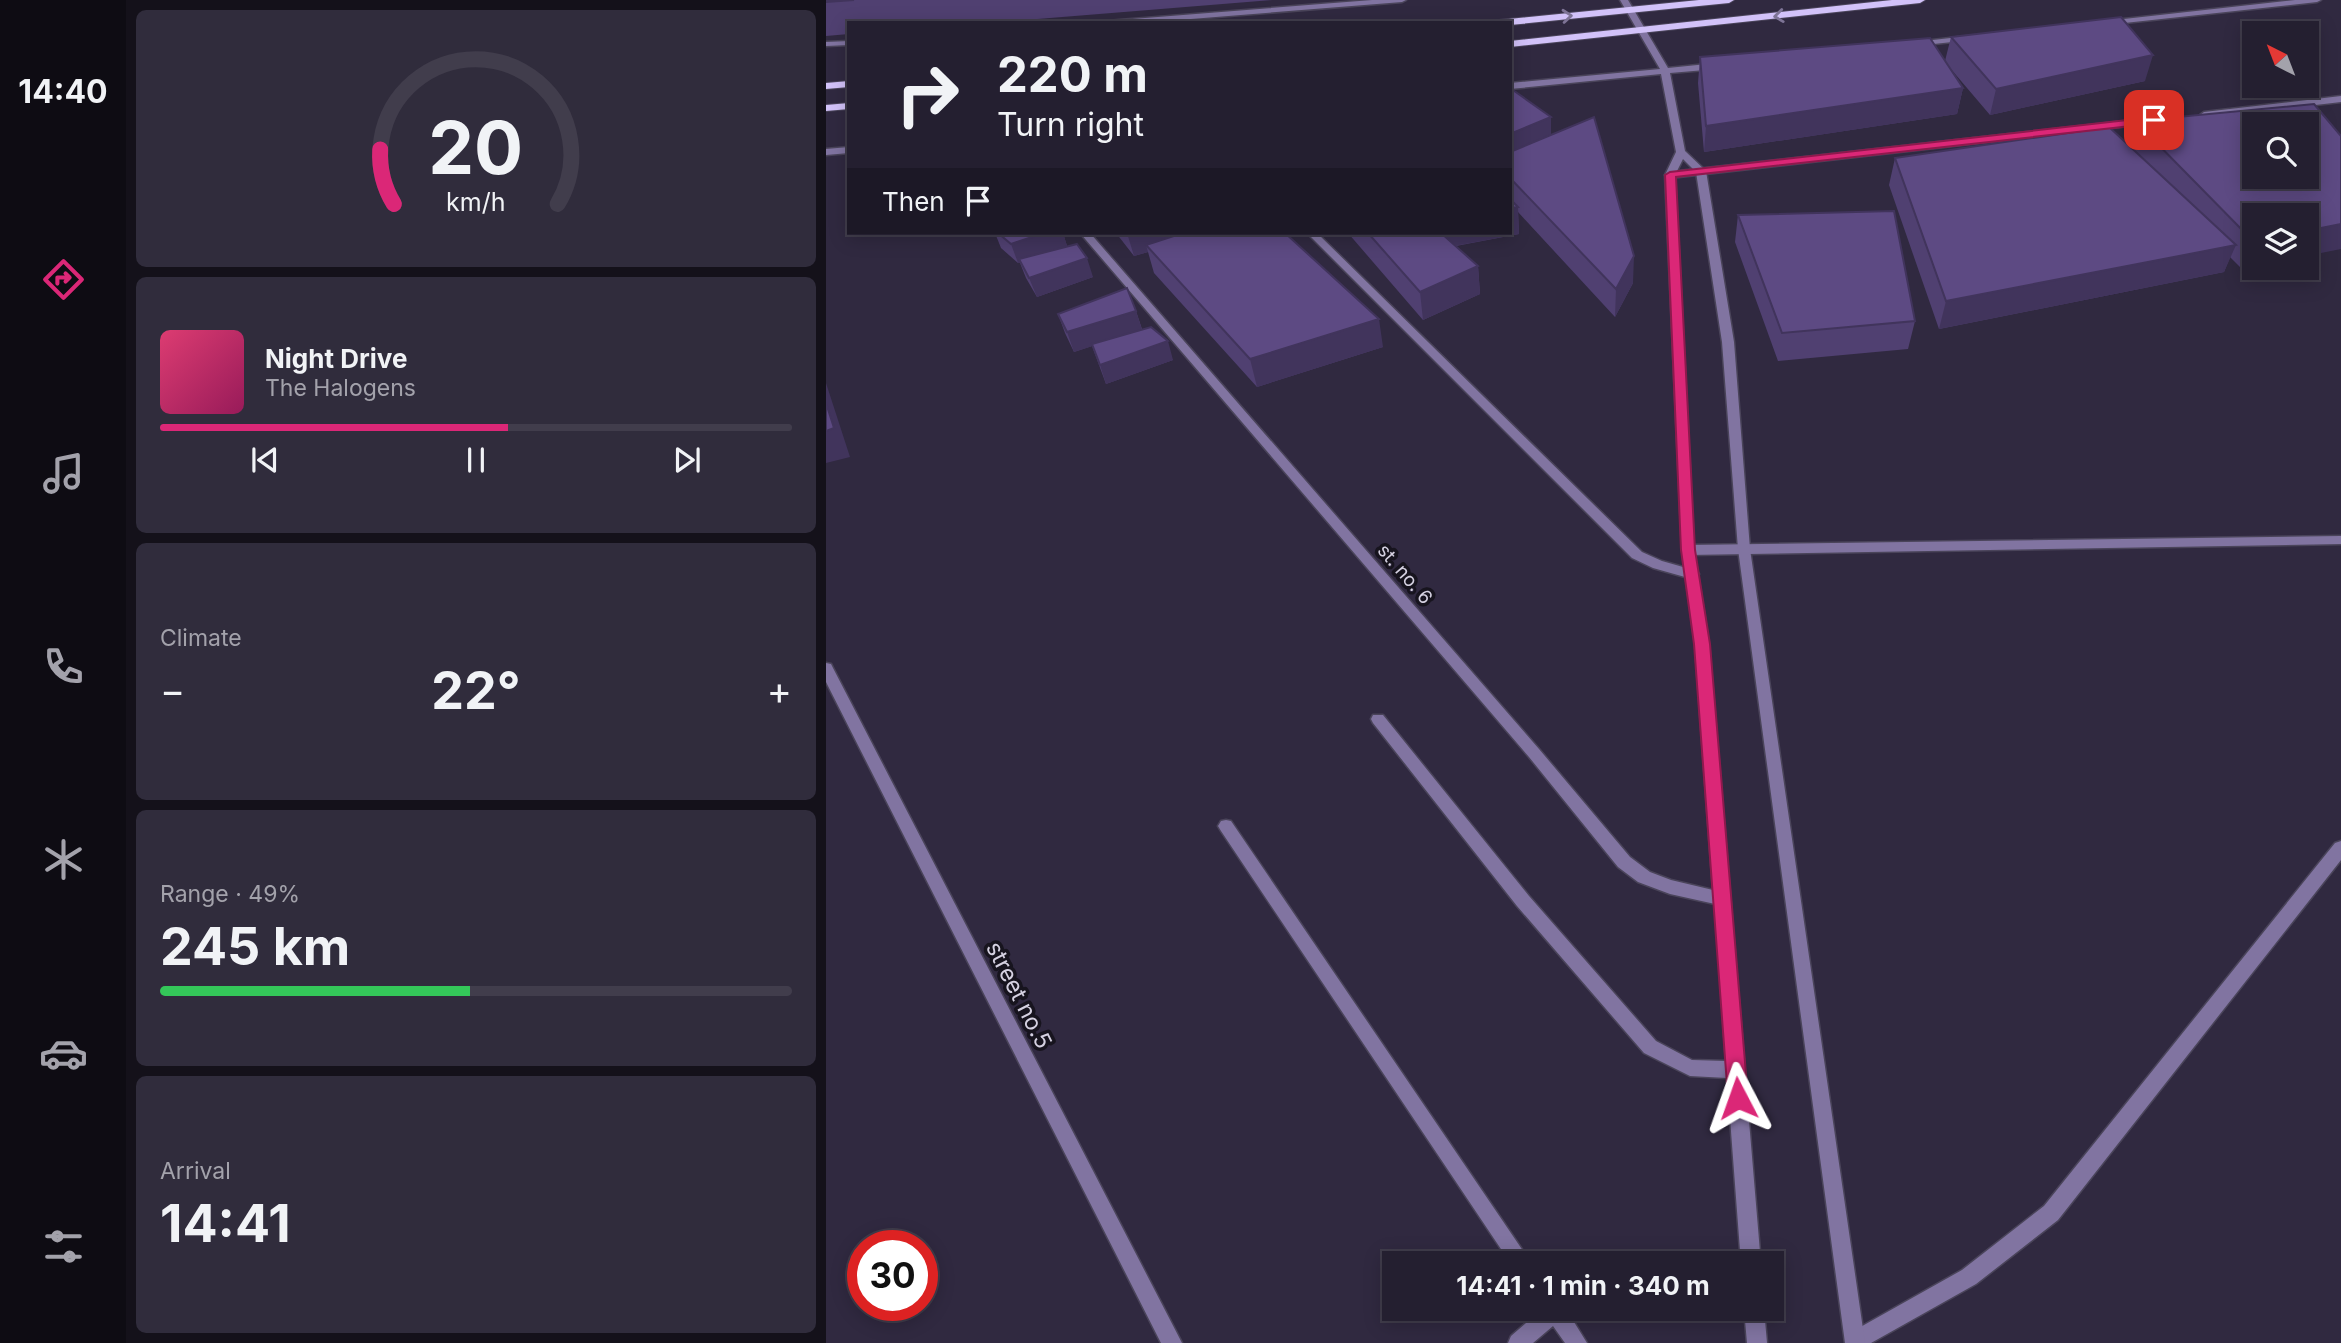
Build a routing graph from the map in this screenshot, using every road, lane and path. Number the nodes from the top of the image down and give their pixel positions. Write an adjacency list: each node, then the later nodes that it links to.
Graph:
1 (1402, 0): 9 (street)
2 (1623, 0): 8 (street)
3 (1687, 0): 7 (main road)
4 (1729, 0): 7 (main road)
5 (1920, 0): 12 (main road, one-way to 12)
6 (2317, 0): 11 (street)
7 (1673, 6): 8 (main road)
8 (1630, 10): 10 (main road, one-way to 8); 12 (street)
9 (1133, 21)
10 (1512, 22)
11 (2095, 24)
12 (1642, 32): 16 (main road); 19 (street)
13 (1984, 36): 17 (street)
14 (847, 43): 15 (street)
15 (826, 44)
16 (1512, 44)
17 (1901, 46)
18 (1721, 65): 19 (street)
19 (1665, 71): 22 (street); 30 (street)
20 (847, 84): 21 (main road)
21 (826, 86)
22 (1512, 86)
23 (2341, 99): 26 (street)
24 (847, 106): 25 (main road)
25 (826, 108)
26 (2191, 116)
27 (2164, 119): 31 (street)
28 (847, 150): 29 (street)
29 (826, 152)
30 (1681, 152): 31 (street); 32 (street)
31 (1701, 171): 32 (street); 36 (street)
32 (1670, 175): 37 (street)
33 (1087, 235): 43 (street, st. no. 6)
34 (1314, 235): 38 (street)
35 (2341, 540): 36 (street)
36 (1744, 549): 37 (street); 50 (street)
37 (1688, 550): 38 (street)
38 (1692, 574): 43 (street)
39 (826, 668): 51 (street, street no.5)
40 (1378, 719): 44 (street)
41 (1226, 826): 45 (street)
42 (2341, 848): 50 (street)
43 (1722, 899): 44 (street)
44 (1736, 1070): 46 (street)
45 (1514, 1251)
46 (1750, 1251)
47 (1543, 1321): 52 (street)
48 (1562, 1321): 53 (street)
49 (1755, 1321): 54 (street)
50 (1855, 1342)
51 (1172, 1343)
52 (1518, 1343)
53 (1577, 1343)
54 (1757, 1343)

